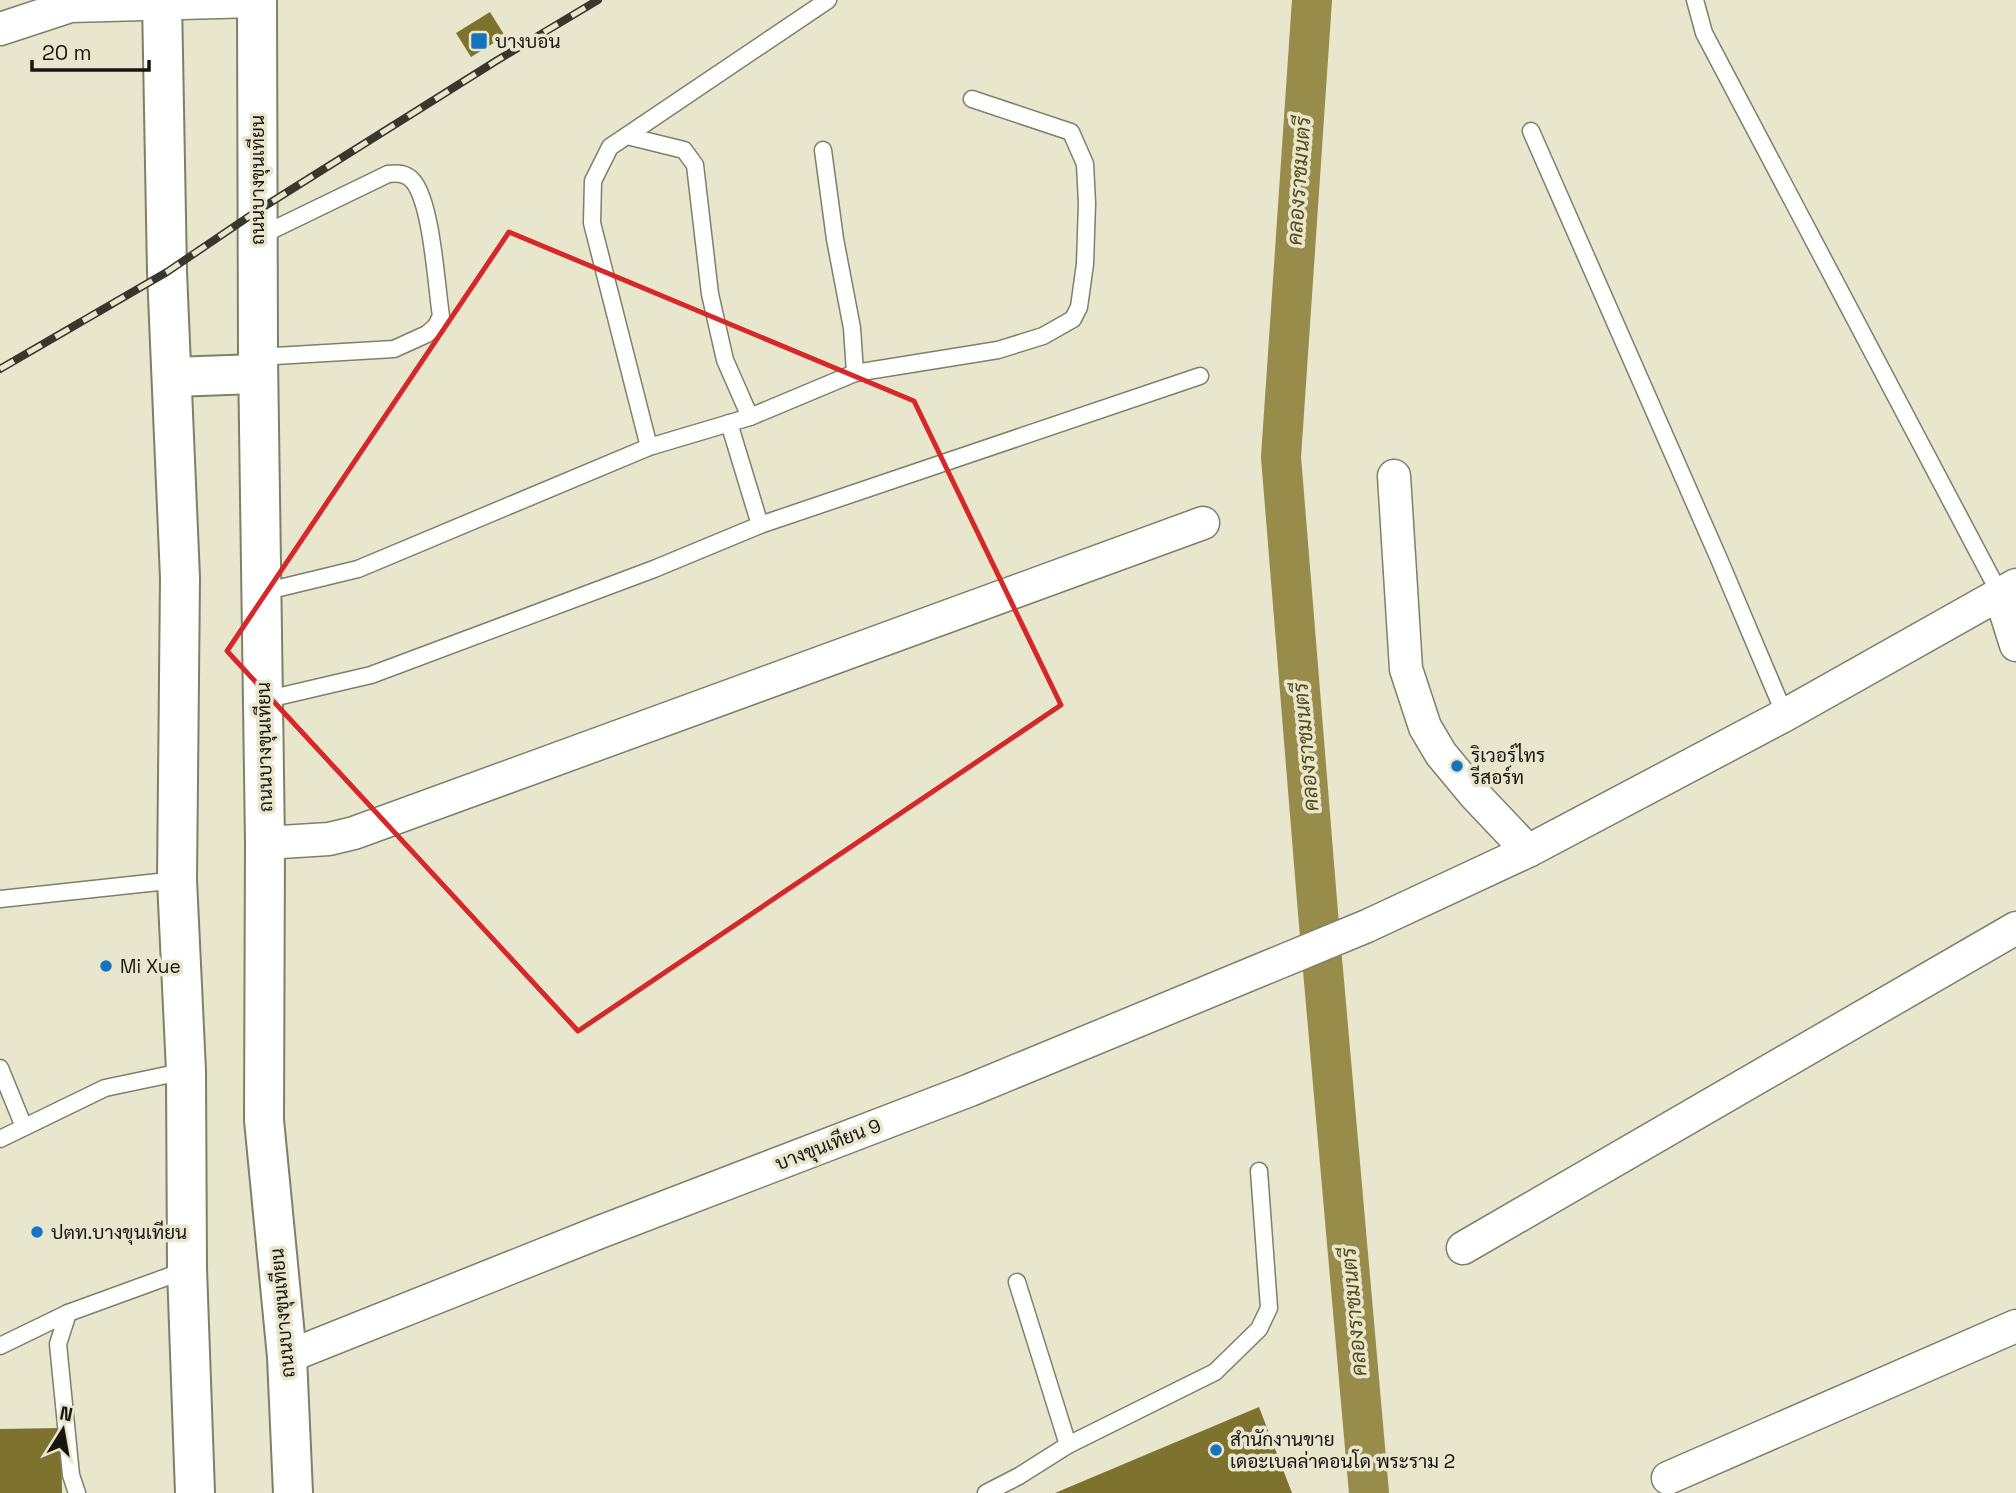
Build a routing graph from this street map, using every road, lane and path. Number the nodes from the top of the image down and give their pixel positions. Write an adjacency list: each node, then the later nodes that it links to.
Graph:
1 (828, 0): 8 (lane)
2 (1695, 0): 21 (lane)
3 (257, 1): 4 (street); 10 (main road, ถนนบางขุนเทียน)
4 (162, 2): 5 (street); 14 (main road)
5 (0, 29)
6 (972, 99): 12 (lane)
7 (1531, 131): 25 (lane)
8 (627, 136): 15 (lane); 17 (lane)
9 (823, 150): 12 (lane)
10 (257, 237): 11 (main road, ถนนบางขุนเทียน); 11 (lane)
11 (258, 365): 14 (main road); 22 (main road, ถนนบางขุนเทียน)
12 (855, 373): 15 (lane)
13 (1200, 376): 20 (lane)
14 (173, 377): 28 (main road)
15 (750, 417): 16 (lane)
16 (729, 423): 17 (lane); 20 (lane)
17 (649, 447): 22 (lane)
18 (1394, 476): 27 (street)
19 (1203, 523): 26 (street)
20 (760, 525): 24 (lane)
21 (2008, 589): 23 (street); 25 (street, บางขุนเทียน 9)
22 (263, 592): 24 (main road, ถนนบางขุนเทียน)
23 (2016, 645)
24 (264, 700): 26 (main road, ถนนบางขุนเทียน)
25 (1785, 715): 27 (street, บางขุนเทียน 9)
26 (265, 843): 42 (main road, ถนนบางขุนเทียน)
27 (1528, 851): 42 (street, บางขุนเทียน 9)
28 (177, 880): 29 (lane); 32 (main road)
29 (0, 900)
30 (2016, 928): 36 (street)
31 (0, 1068): 33 (lane)
32 (186, 1071): 33 (lane); 37 (main road)
33 (24, 1127): 34 (lane)
34 (0, 1139)
35 (1259, 1171): 43 (lane)
36 (1463, 1248)
37 (187, 1269): 39 (lane); 46 (main road)
38 (1017, 1282): 43 (lane)
39 (68, 1313): 41 (lane); 45 (lane)
40 (2016, 1326): 44 (street)
41 (0, 1346)
42 (287, 1357): 47 (main road, ถนนบางขุนเทียน)
43 (1068, 1445): 48 (lane)
44 (1668, 1478)
45 (77, 1493)
46 (195, 1493)
47 (293, 1493)
48 (986, 1493)

